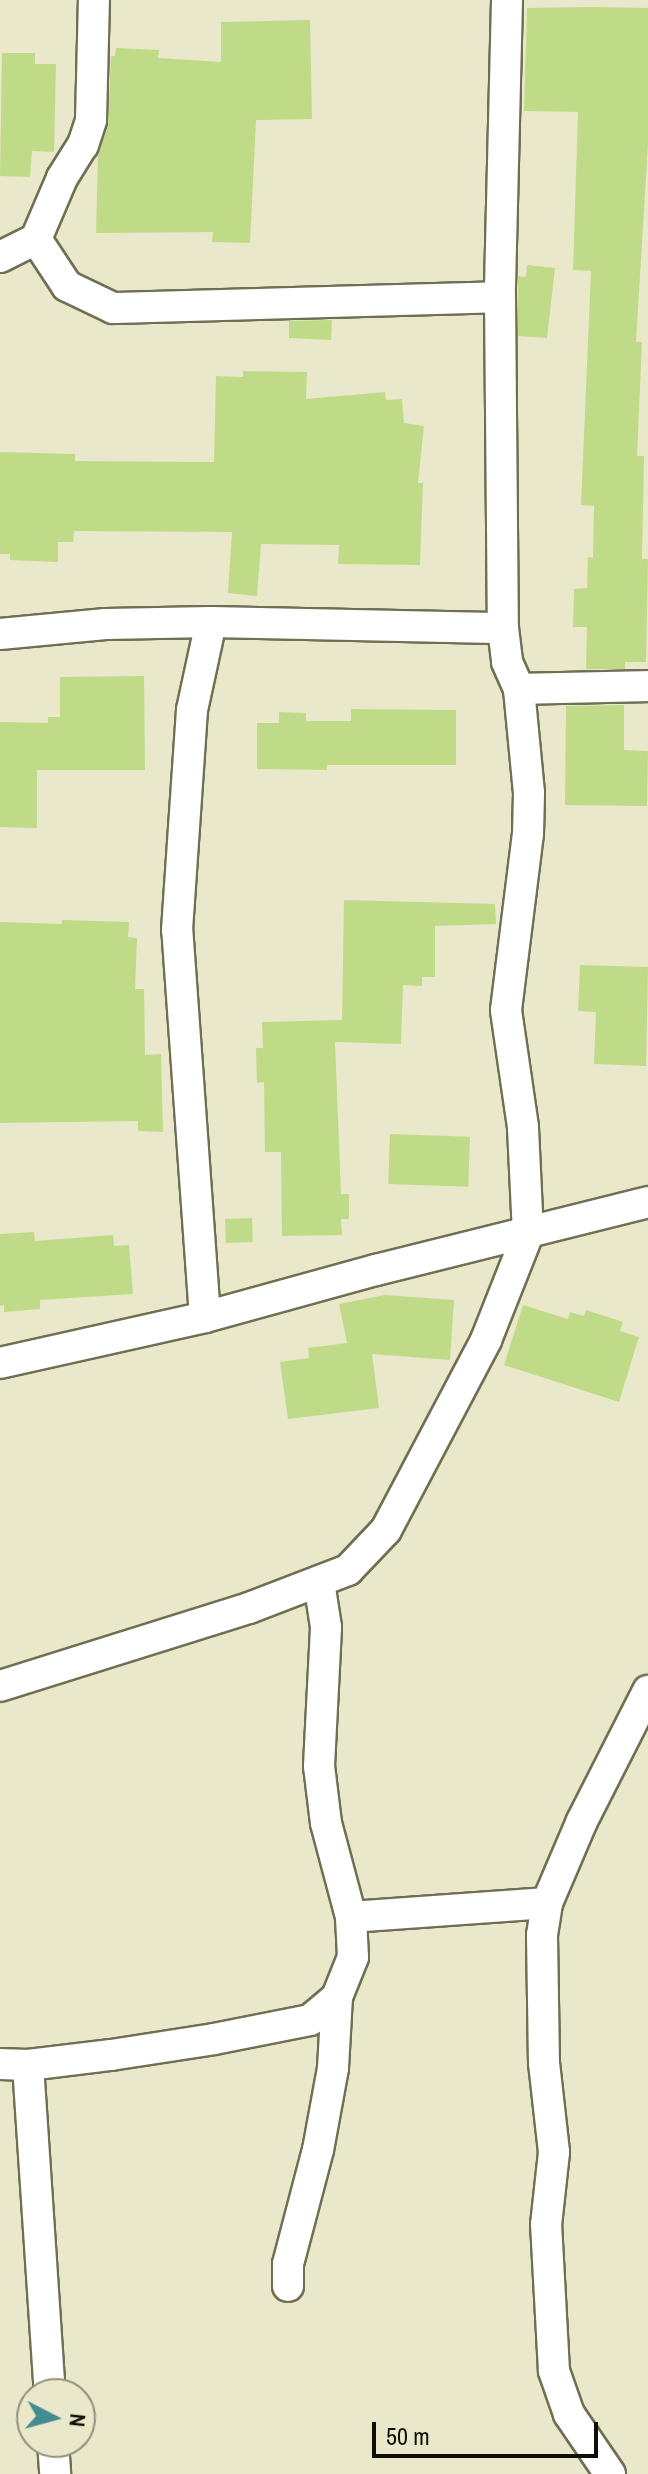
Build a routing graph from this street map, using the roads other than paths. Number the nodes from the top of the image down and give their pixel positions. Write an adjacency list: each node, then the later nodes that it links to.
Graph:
1 (94, 0): 3 (street)
2 (507, 0): 5 (street)
3 (36, 239): 4 (street); 5 (street)
4 (0, 257)
5 (500, 297): 7 (street)
6 (211, 622): 7 (street); 8 (street); 13 (street)
7 (503, 628): 10 (street)
8 (0, 634)
9 (648, 686): 10 (street)
10 (519, 689): 12 (street)
11 (648, 1202): 12 (street)
12 (528, 1234): 13 (street); 15 (street)
13 (205, 1317): 14 (street)
14 (0, 1363)
15 (319, 1582): 16 (street); 20 (street)
16 (0, 1686)
17 (648, 1691): 18 (street)
18 (636, 1744): 19 (street)
19 (547, 1903): 20 (street); 25 (street)
20 (351, 1917): 21 (street)
21 (337, 1997): 22 (street); 23 (street)
22 (14, 2064): 24 (street)
23 (288, 2286)
24 (48, 2378)
25 (610, 2474)

